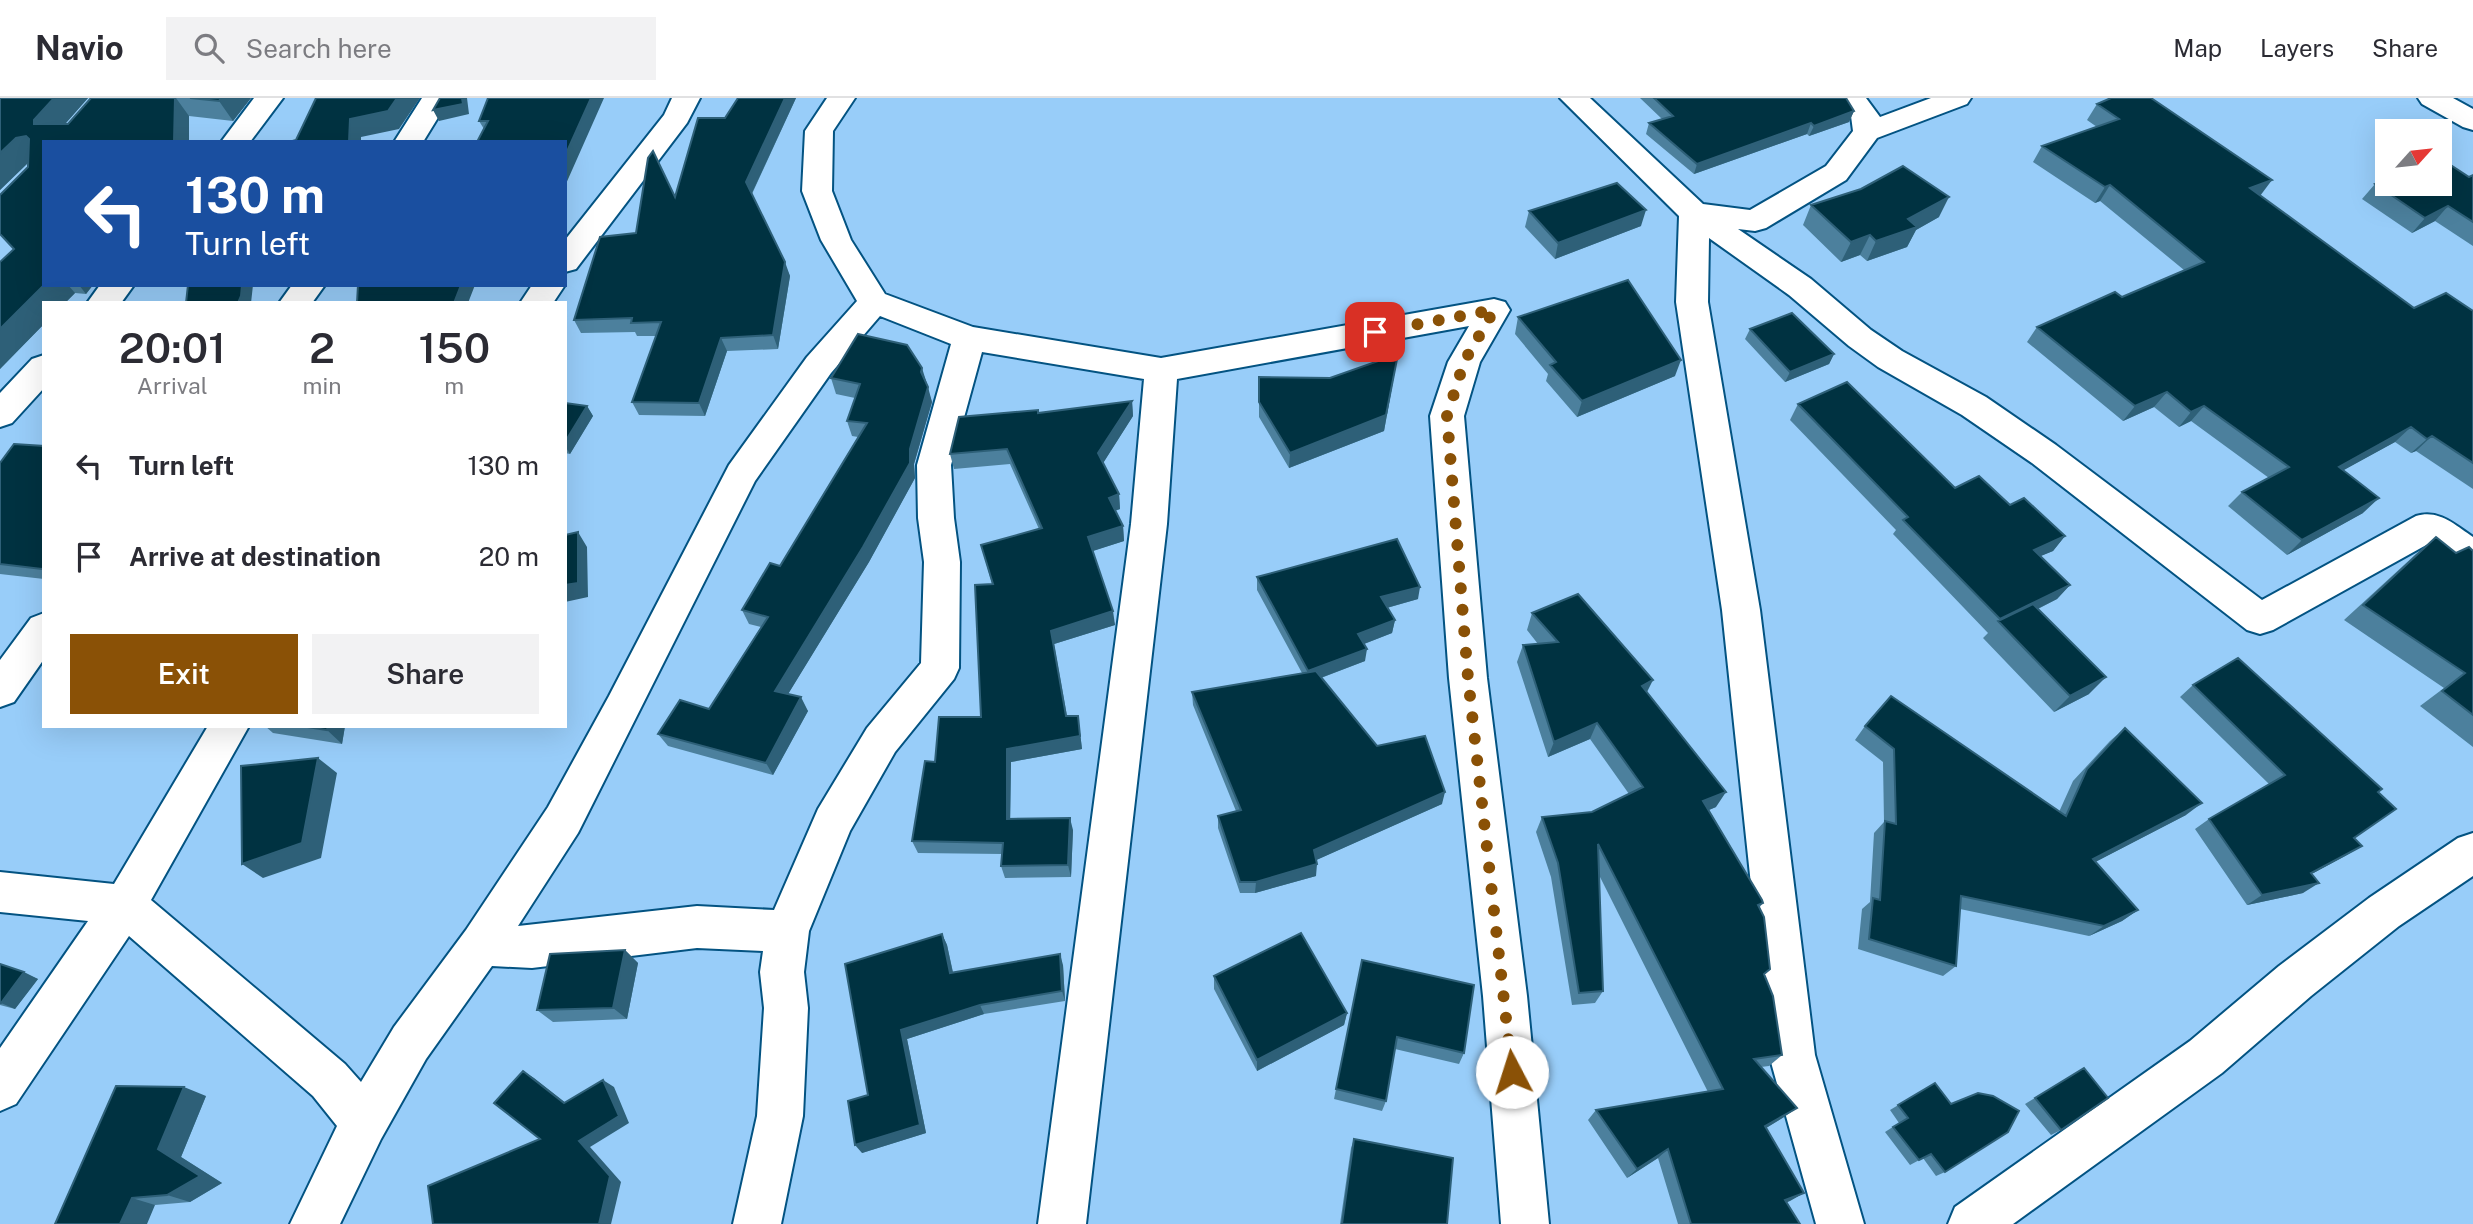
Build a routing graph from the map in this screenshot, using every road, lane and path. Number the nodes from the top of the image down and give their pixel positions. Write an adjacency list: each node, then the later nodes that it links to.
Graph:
1 (269, 98): 11 (street)
2 (436, 98): 12 (street)
3 (686, 98): 14 (street)
4 (841, 98): 19 (street)
5 (1574, 98): 13 (street)
6 (1852, 98): 10 (street)
7 (1957, 98): 10 (street)
8 (2432, 98): 9 (street)
9 (2473, 121)
10 (1867, 132): 13 (street)
11 (237, 140)
12 (409, 140)
13 (1694, 213): 24 (street); 39 (street)
14 (567, 259)
15 (116, 287): 17 (street)
16 (307, 287): 18 (street)
17 (105, 301)
18 (297, 301)
19 (874, 302): 20 (street); 32 (street)
20 (970, 338): 22 (street); 31 (street)
21 (42, 370): 23 (street)
22 (1161, 370): 37 (street); 38 (street)
23 (0, 414)
24 (2473, 556)
25 (42, 632): 26 (street)
26 (0, 690)
27 (228, 728): 30 (street)
28 (2473, 852): 40 (street)
29 (0, 892): 30 (street)
30 (125, 905): 33 (street); 34 (street)
31 (788, 931): 32 (street); 36 (street)
32 (481, 945): 34 (street)
33 (0, 1088)
34 (364, 1122): 35 (street)
35 (314, 1224)
36 (757, 1224)
37 (1062, 1224)
38 (1525, 1224)
39 (1840, 1224)
40 (1972, 1224)

